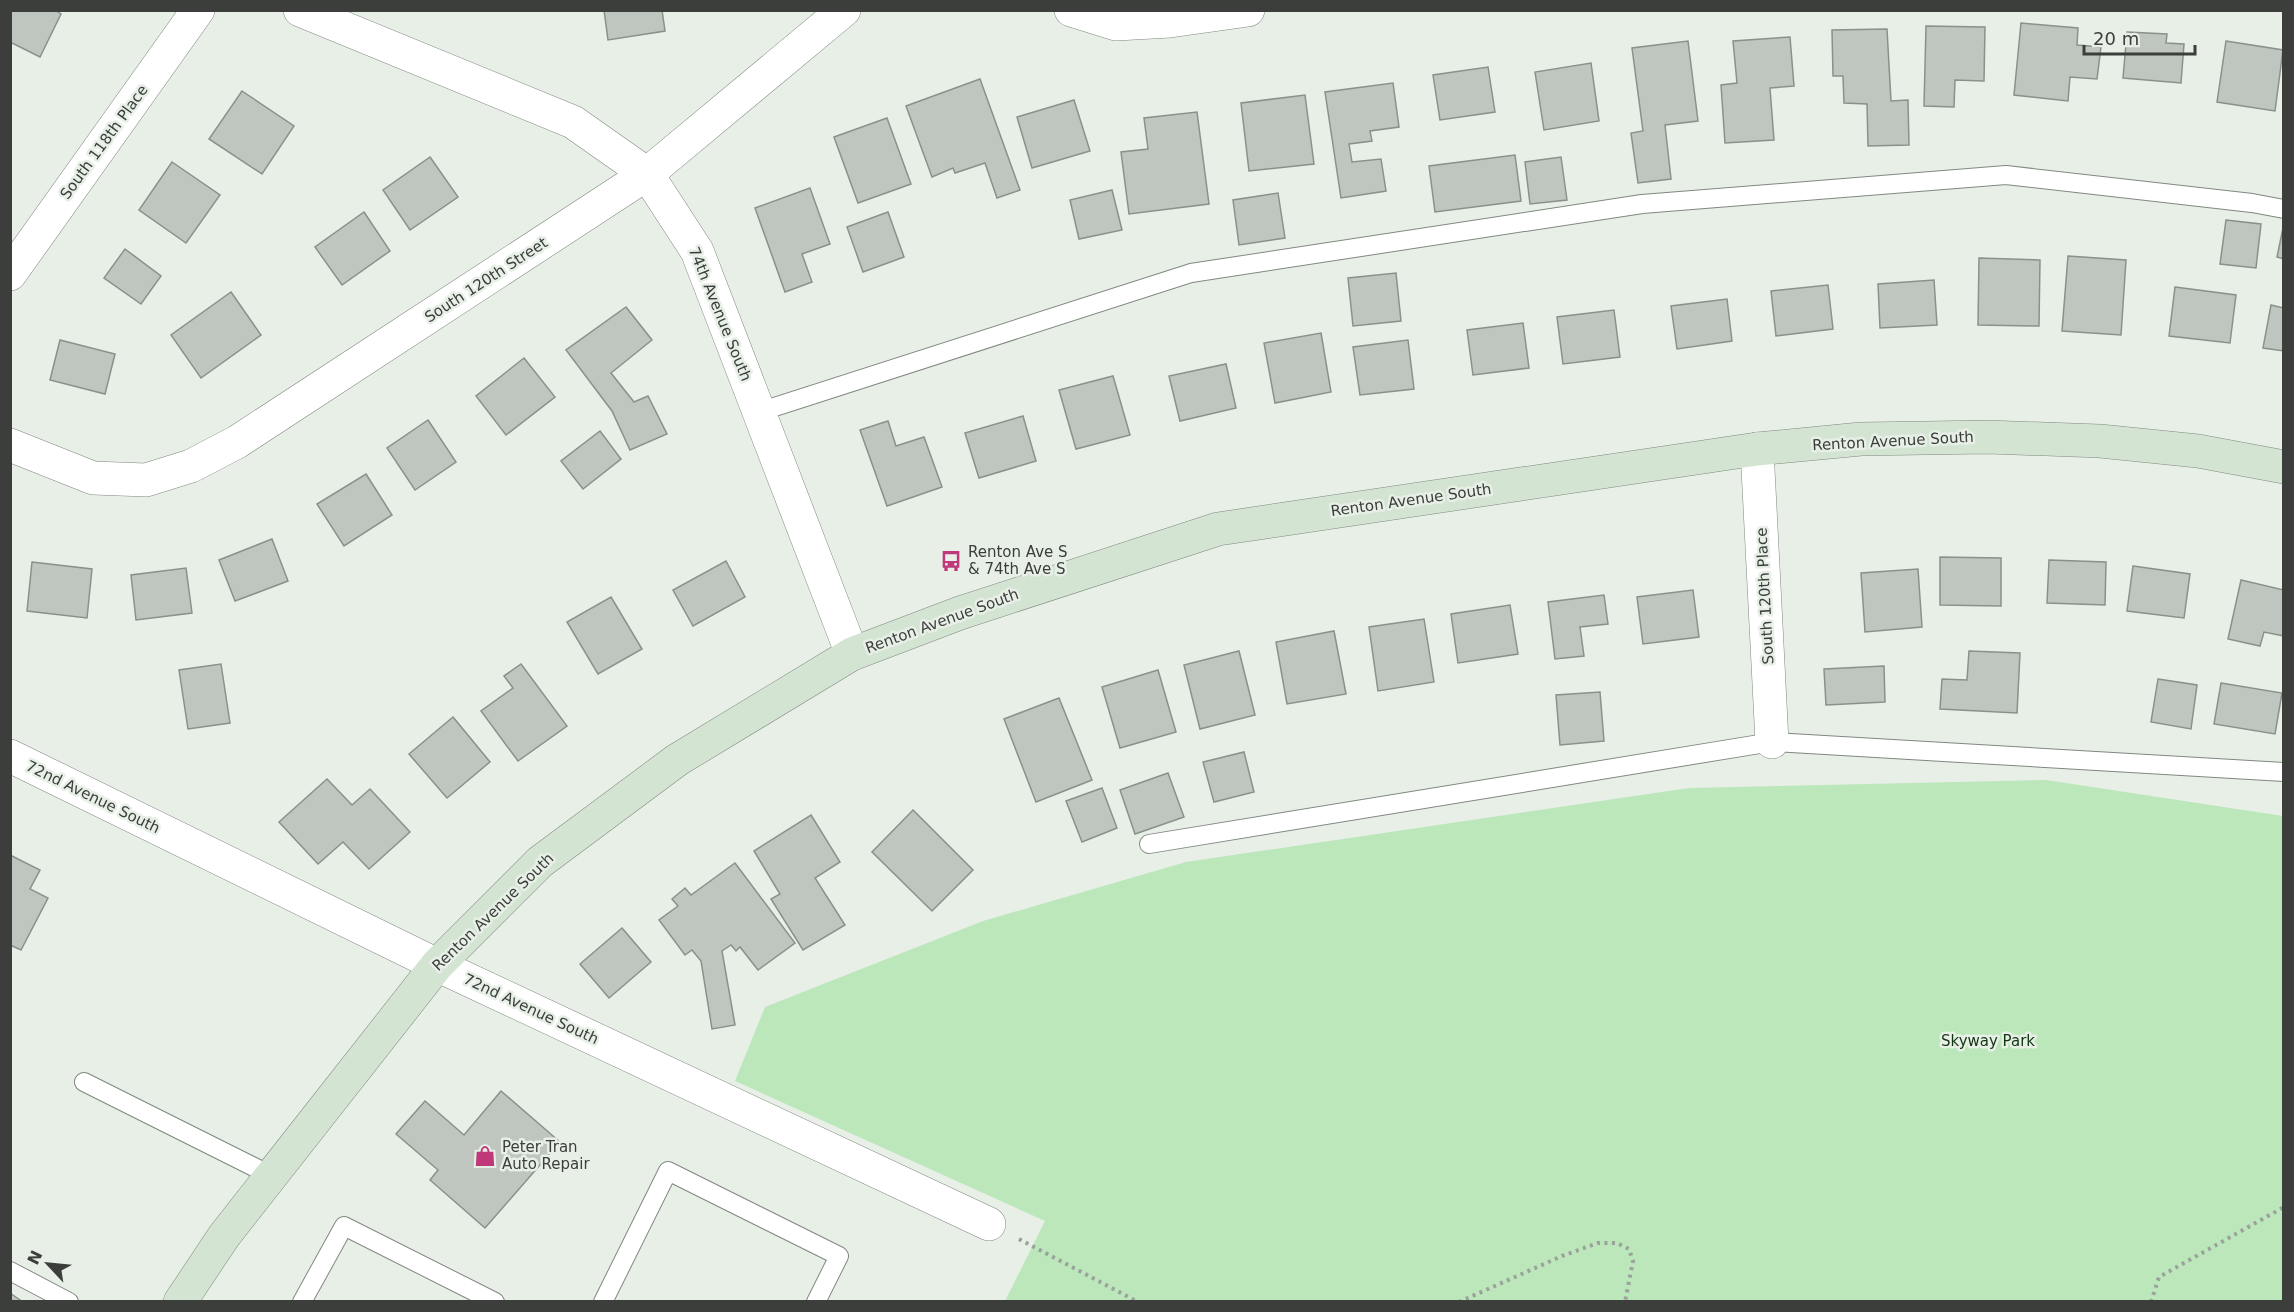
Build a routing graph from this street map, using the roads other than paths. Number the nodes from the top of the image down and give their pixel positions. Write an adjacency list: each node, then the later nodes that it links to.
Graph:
1 (198, 10): 8 (street, South 118th Place)
2 (300, 10): 6 (street, 74th Avenue South)
3 (844, 10): 6 (street, South 120th Street)
4 (1071, 10): 5 (street)
5 (1248, 10)
6 (647, 174): 9 (street, 74th Avenue South); 10 (street, South 120th Street)
7 (2283, 209): 9 (lane)
8 (10, 274)
9 (759, 412): 13 (street, 74th Avenue South)
10 (10, 445)
11 (1757, 449): 12 (main road, Renton Avenue South); 13 (main road, Renton Avenue South); 14 (street, South 120th Place)
12 (2283, 467)
13 (852, 654): 18 (main road, Renton Avenue South)
14 (1772, 742): 16 (lane); 17 (lane)
15 (10, 756): 18 (street, 72nd Avenue South)
16 (2283, 771)
17 (1149, 844)
18 (437, 965): 20 (main road, Renton Avenue South); 21 (street, 72nd Avenue South)
19 (84, 1082): 20 (lane)
20 (272, 1176): 24 (main road, Renton Avenue South)
21 (989, 1224)
22 (10, 1271): 23 (lane)
23 (69, 1302)
24 (180, 1302)
25 (302, 1302): 26 (lane)
26 (495, 1302)
27 (603, 1302): 28 (lane)
28 (816, 1302)

